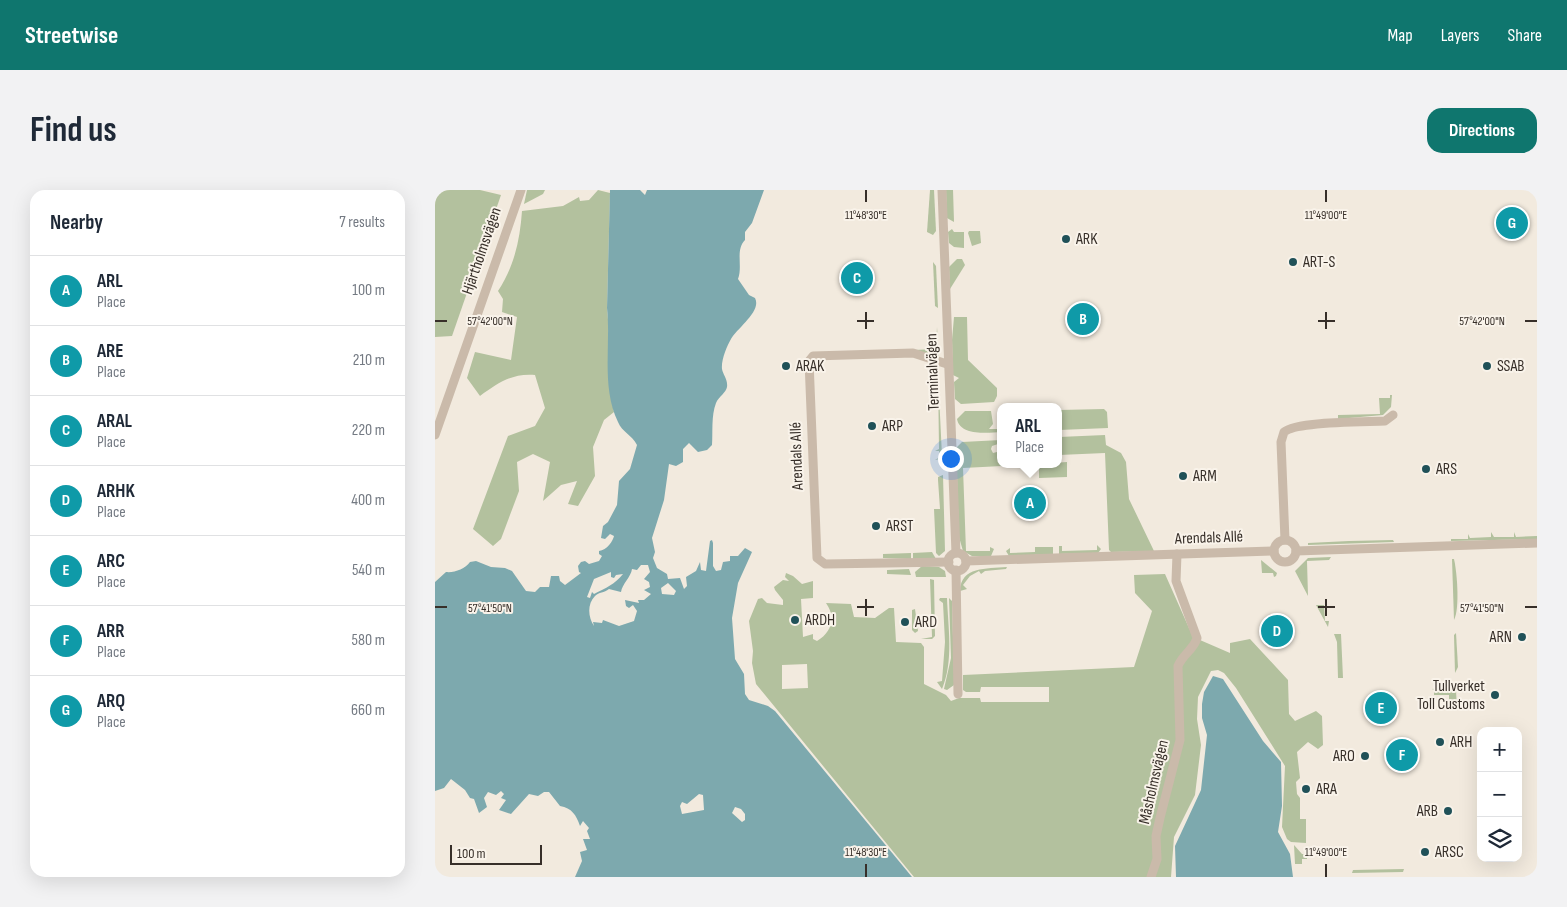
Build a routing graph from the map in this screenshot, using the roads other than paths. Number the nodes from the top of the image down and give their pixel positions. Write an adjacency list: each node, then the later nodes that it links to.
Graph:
1 (521, 190): 5 (street, Hjärtholmsvägen)
2 (942, 190): 3 (street, Terminalvägen)
3 (947, 364): 10 (street, Terminalvägen); 13 (street, Arendals Allé)
4 (1393, 415): 6 (street)
5 (435, 435)
6 (1285, 540): 8 (street); 9 (street)
7 (1537, 543): 9 (street, Arendals Allé)
8 (1274, 551): 9 (street, Arendals Allé); 11 (street, Arendals Allé)
9 (1296, 551)
10 (955, 553): 12 (street); 13 (street)
11 (1177, 554): 12 (street, Arendals Allé); 16 (street, Måsholmsvägen)
12 (966, 561): 14 (street)
13 (949, 562): 14 (street)
14 (956, 570): 15 (street)
15 (957, 694)
16 (1151, 877)

